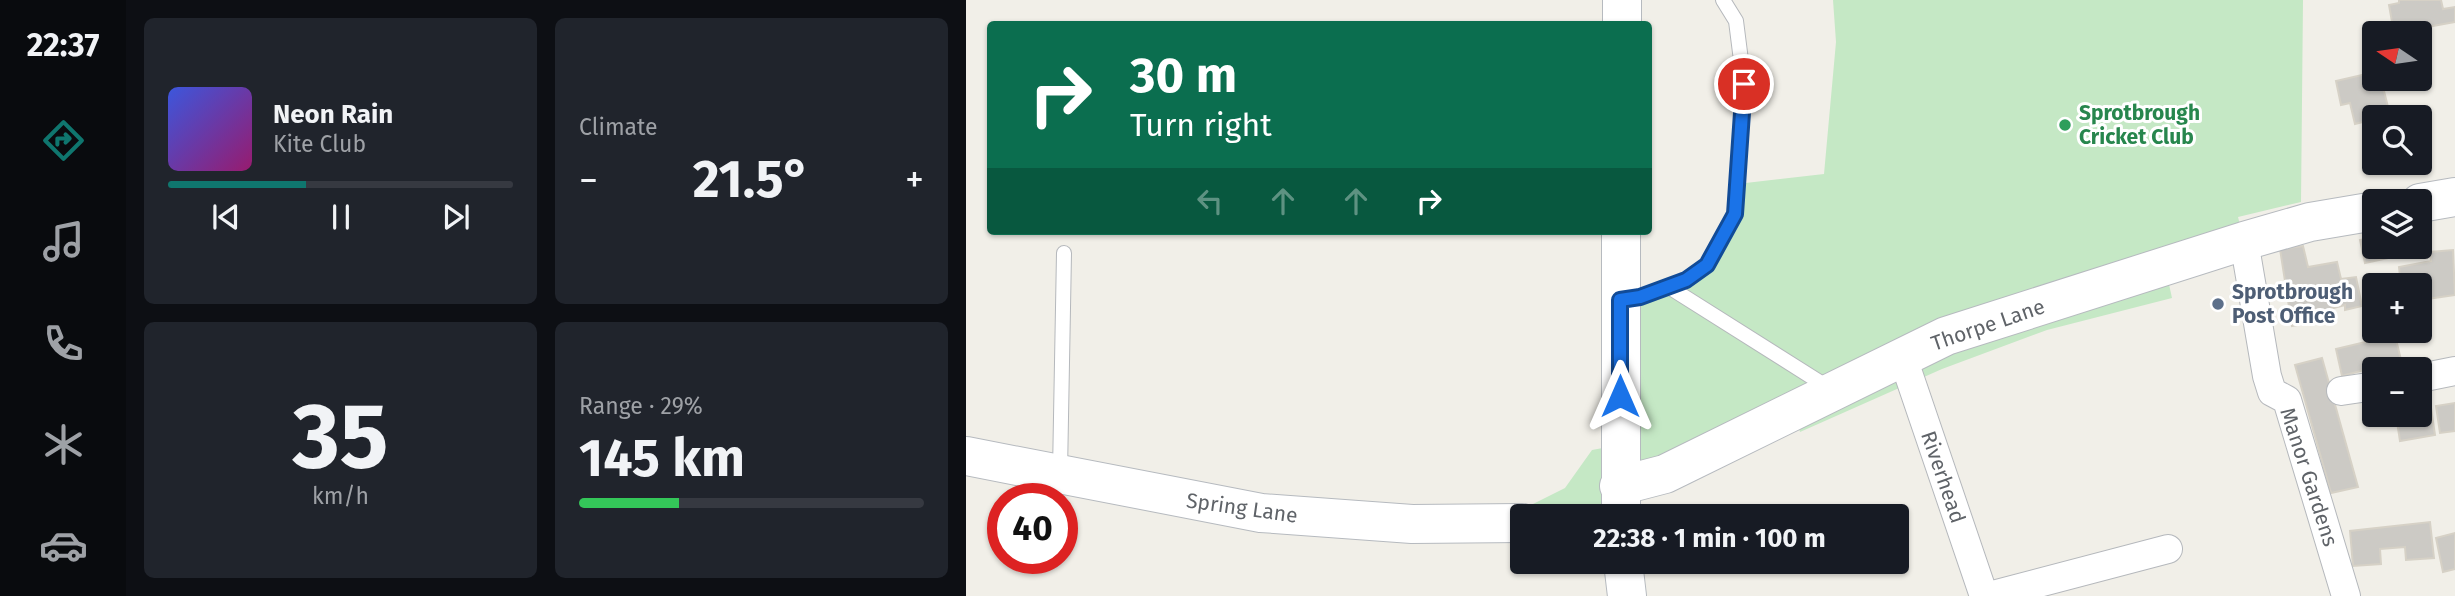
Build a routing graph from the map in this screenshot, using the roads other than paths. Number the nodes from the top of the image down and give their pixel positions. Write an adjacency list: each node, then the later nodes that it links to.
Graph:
1 (1622, 0): 3 (street)
2 (1723, 0): 10 (lane)
3 (1622, 21)
4 (2455, 197): 5 (street)
5 (2432, 201)
6 (2362, 213): 8 (street, Thorpe Lane)
7 (1621, 235): 11 (street)
8 (2244, 241): 12 (street, Thorpe Lane); 26 (street, Manor Gardens)
9 (1064, 253): 19 (lane)
10 (1669, 287): 11 (lane); 16 (lane)
11 (1620, 300): 20 (street)
12 (1903, 358): 16 (street, Thorpe Lane); 25 (street, Riverhead)
13 (2455, 372): 14 (street)
14 (2432, 375)
15 (2362, 388): 17 (street)
16 (1834, 391): 20 (street, Thorpe Lane)
17 (2341, 391)
18 (966, 456): 19 (street, Spring Lane)
19 (1060, 473): 21 (street, Spring Lane)
20 (1620, 501)
21 (1510, 523)
22 (2168, 549): 25 (street)
23 (1624, 574): 24 (street)
24 (1626, 596)
25 (1986, 596)
26 (2346, 596)

